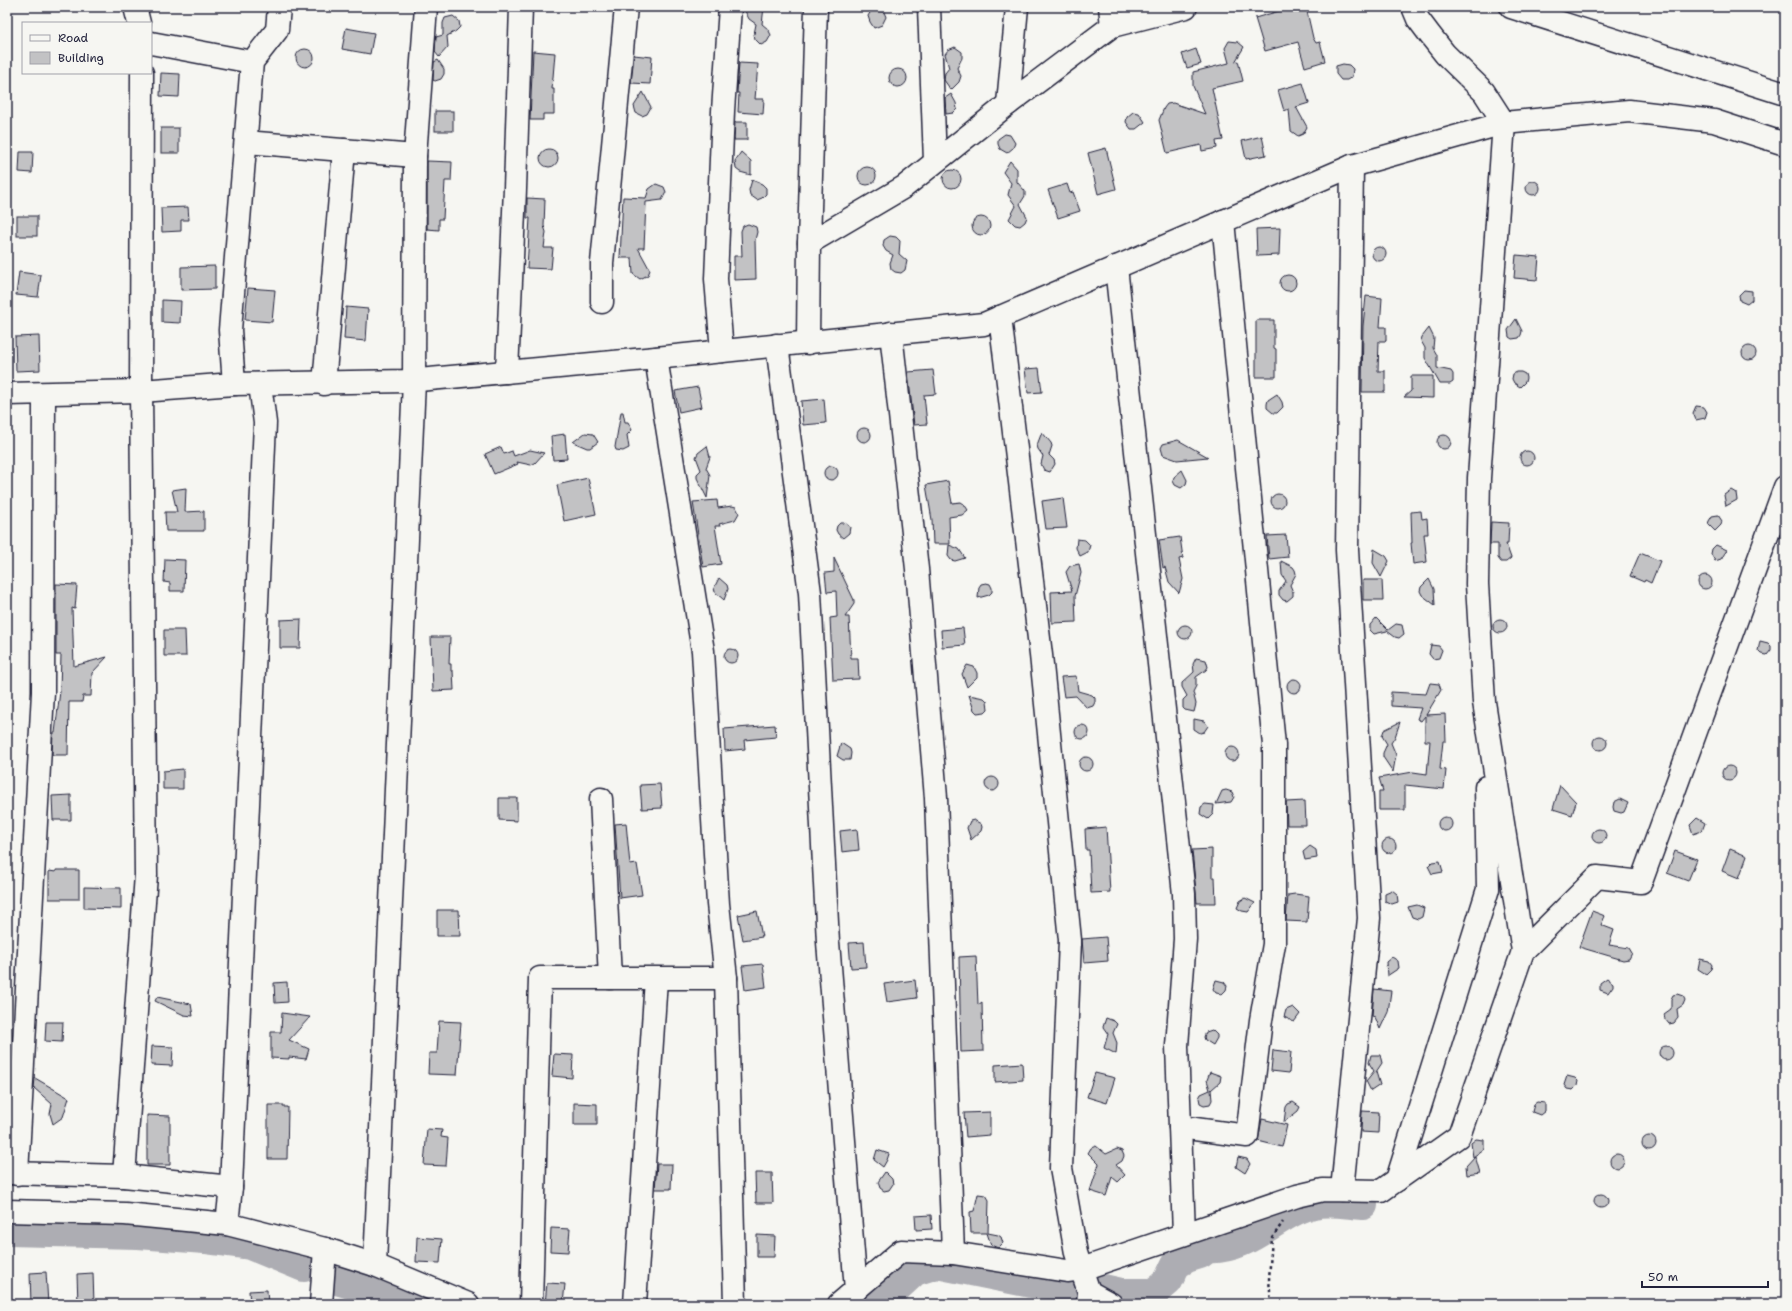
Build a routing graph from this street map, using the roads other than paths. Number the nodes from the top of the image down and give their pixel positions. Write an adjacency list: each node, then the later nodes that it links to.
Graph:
1 (135, 7): 14 (street)
2 (279, 7): 16 (street)
3 (426, 7): 24 (street)
4 (521, 7): 37 (street)
5 (626, 7): 30 (street)
6 (730, 7): 35 (street)
7 (816, 7): 28 (street)
8 (929, 7): 25 (street)
9 (1017, 7): 19 (street)
10 (1186, 7): 13 (street)
11 (1413, 7): 20 (street)
12 (1511, 7): 18 (street)
13 (1111, 17): 19 (street)
14 (139, 22)
15 (152, 44): 16 (street)
16 (252, 62): 21 (street)
17 (142, 74): 42 (street)
18 (1785, 94)
19 (1008, 104): 25 (street)
20 (1504, 123): 22 (street); 26 (street); 46 (street)
21 (246, 142): 23 (street); 39 (street)
22 (1785, 144)
23 (344, 150): 24 (street); 41 (street)
24 (416, 156): 38 (street)
25 (935, 161): 28 (street)
26 (1352, 166): 27 (street); 57 (street)
27 (1223, 221): 29 (street); 52 (street)
28 (809, 244): 33 (street)
29 (1116, 267): 31 (street); 52 (street)
30 (602, 302)
31 (1000, 317): 32 (street); 64 (street)
32 (891, 333): 33 (street); 62 (street)
33 (808, 343): 34 (street)
34 (777, 346): 35 (street); 65 (street)
35 (722, 351): 36 (street)
36 (656, 358): 37 (street); 50 (street)
37 (507, 372): 38 (street)
38 (414, 381): 41 (street); 63 (street)
39 (234, 384): 40 (street); 42 (street)
40 (260, 384): 41 (street); 56 (street)
41 (324, 384)
42 (141, 391): 44 (street); 54 (street)
43 (7, 394): 44 (street)
44 (44, 394): 53 (street)
45 (1785, 487): 48 (street)
46 (1484, 702): 48 (street); 55 (street)
47 (602, 799): 49 (street)
48 (1523, 951): 55 (street)
49 (610, 978): 51 (street); 69 (street)
50 (726, 978): 51 (street); 71 (street)
51 (656, 979): 70 (street)
52 (1180, 1127): 60 (street)
53 (12, 1174): 54 (street)
54 (124, 1176): 56 (street)
55 (1397, 1180): 57 (street)
56 (231, 1187): 59 (street)
57 (1342, 1190): 60 (street)
58 (7, 1211): 59 (street)
59 (227, 1224): 61 (street)
60 (1184, 1234): 64 (street)
61 (325, 1249): 63 (street); 67 (street)
62 (953, 1253): 64 (street); 65 (street)
63 (375, 1265): 68 (street)
64 (1082, 1269): 66 (street)
65 (856, 1290): 72 (street)
66 (1088, 1298): 73 (street)
67 (321, 1304)
68 (468, 1304)
69 (531, 1304)
70 (635, 1304)
71 (735, 1304)
72 (839, 1304)
73 (1111, 1304)

